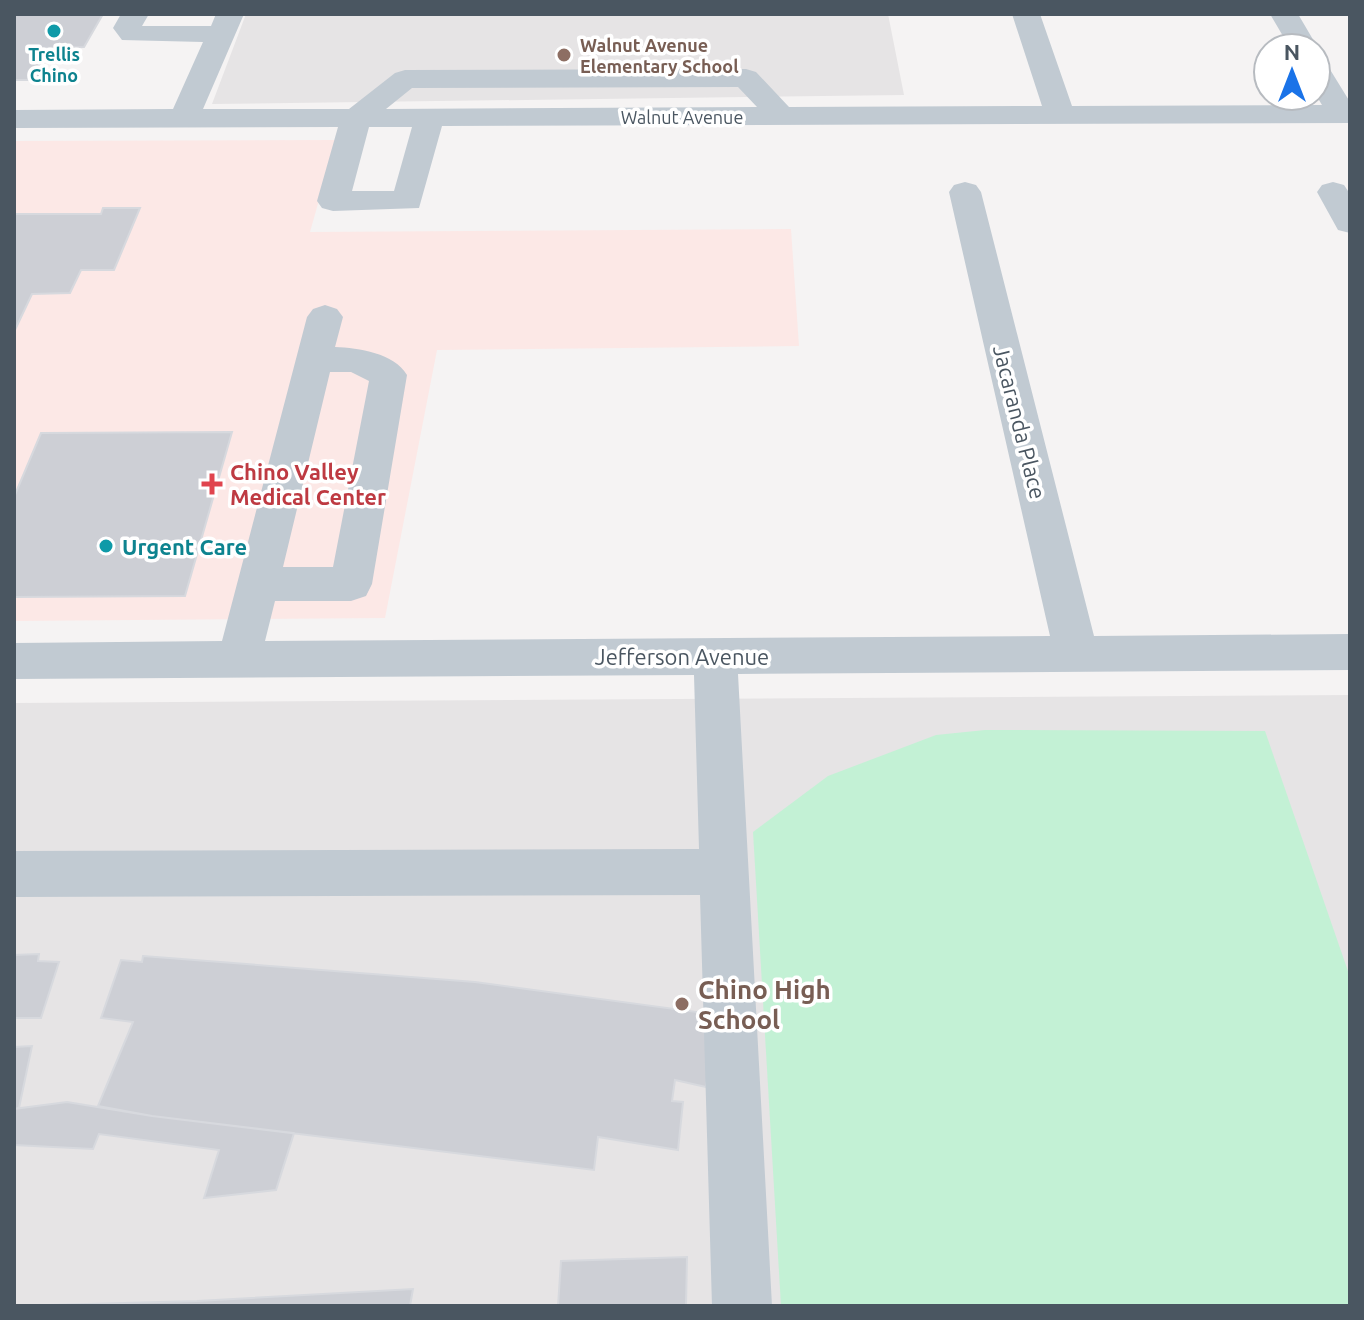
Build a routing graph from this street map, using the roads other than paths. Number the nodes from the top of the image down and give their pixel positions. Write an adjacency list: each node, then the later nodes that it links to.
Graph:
1 (1026, 14): 8 (street)
2 (1284, 14): 5 (street)
3 (133, 24): 4 (street)
4 (226, 24): 13 (street)
5 (1295, 32)
6 (1332, 93): 7 (street)
7 (1346, 114): 8 (street, Walnut Avenue)
8 (1060, 115): 9 (street, Walnut Avenue)
9 (781, 116): 10 (street); 11 (street, Walnut Avenue)
10 (356, 118): 11 (street, Walnut Avenue); 11 (street); 13 (street, Walnut Avenue)
11 (429, 118)
12 (14, 119): 13 (street, Walnut Avenue)
13 (184, 119)
14 (965, 192): 21 (street, Jacaranda Place)
15 (1333, 192): 16 (street)
16 (1350, 223)
17 (325, 317): 18 (street)
18 (316, 359): 19 (street); 19 (street)
19 (258, 584): 23 (street)
20 (1350, 652): 21 (street, Jefferson Avenue)
21 (1076, 653): 22 (street, Jefferson Avenue)
22 (715, 656): 23 (street, Jefferson Avenue); 25 (street)
23 (239, 659): 24 (street, Jefferson Avenue)
24 (14, 661)
25 (725, 872): 26 (street); 27 (street)
26 (14, 874)
27 (742, 1306)

